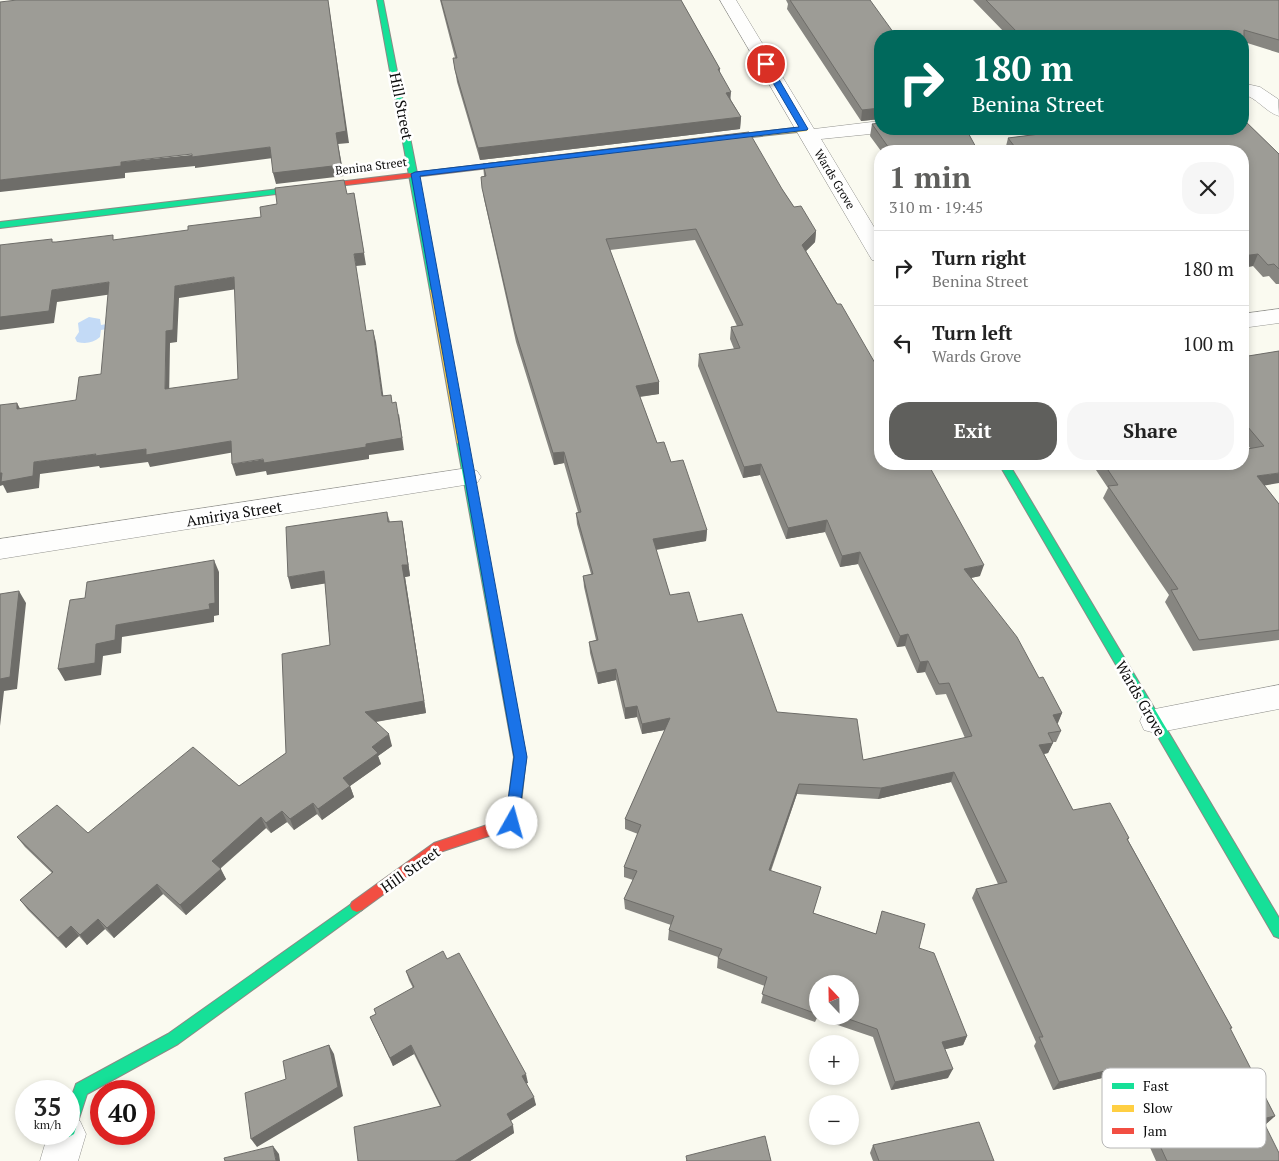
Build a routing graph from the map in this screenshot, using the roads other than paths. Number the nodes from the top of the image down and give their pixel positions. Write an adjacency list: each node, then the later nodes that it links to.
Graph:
1 (380, 0): 9 (street, Hill Street)
2 (728, 0): 6 (street, Wards Grove)
3 (1249, 89): 4 (street)
4 (1279, 110)
5 (874, 127): 6 (street)
6 (806, 132): 7 (street); 11 (street, Wards Grove)
7 (701, 141)
8 (532, 161): 9 (street, Benina Street)
9 (415, 174): 10 (street, Benina Street); 15 (street, Hill Street)
10 (0, 225)
11 (874, 245)
12 (1279, 316): 13 (street)
13 (1249, 320)
14 (1008, 470): 18 (street, Wards Grove)
15 (468, 477): 16 (street, Amiriya Street); 20 (street, Hill Street)
16 (0, 549)
17 (1279, 697): 18 (street)
18 (1155, 721): 19 (street, Wards Grove)
19 (1279, 931)
20 (80, 1092)
21 (64, 1145): 22 (street)
22 (59, 1161)

